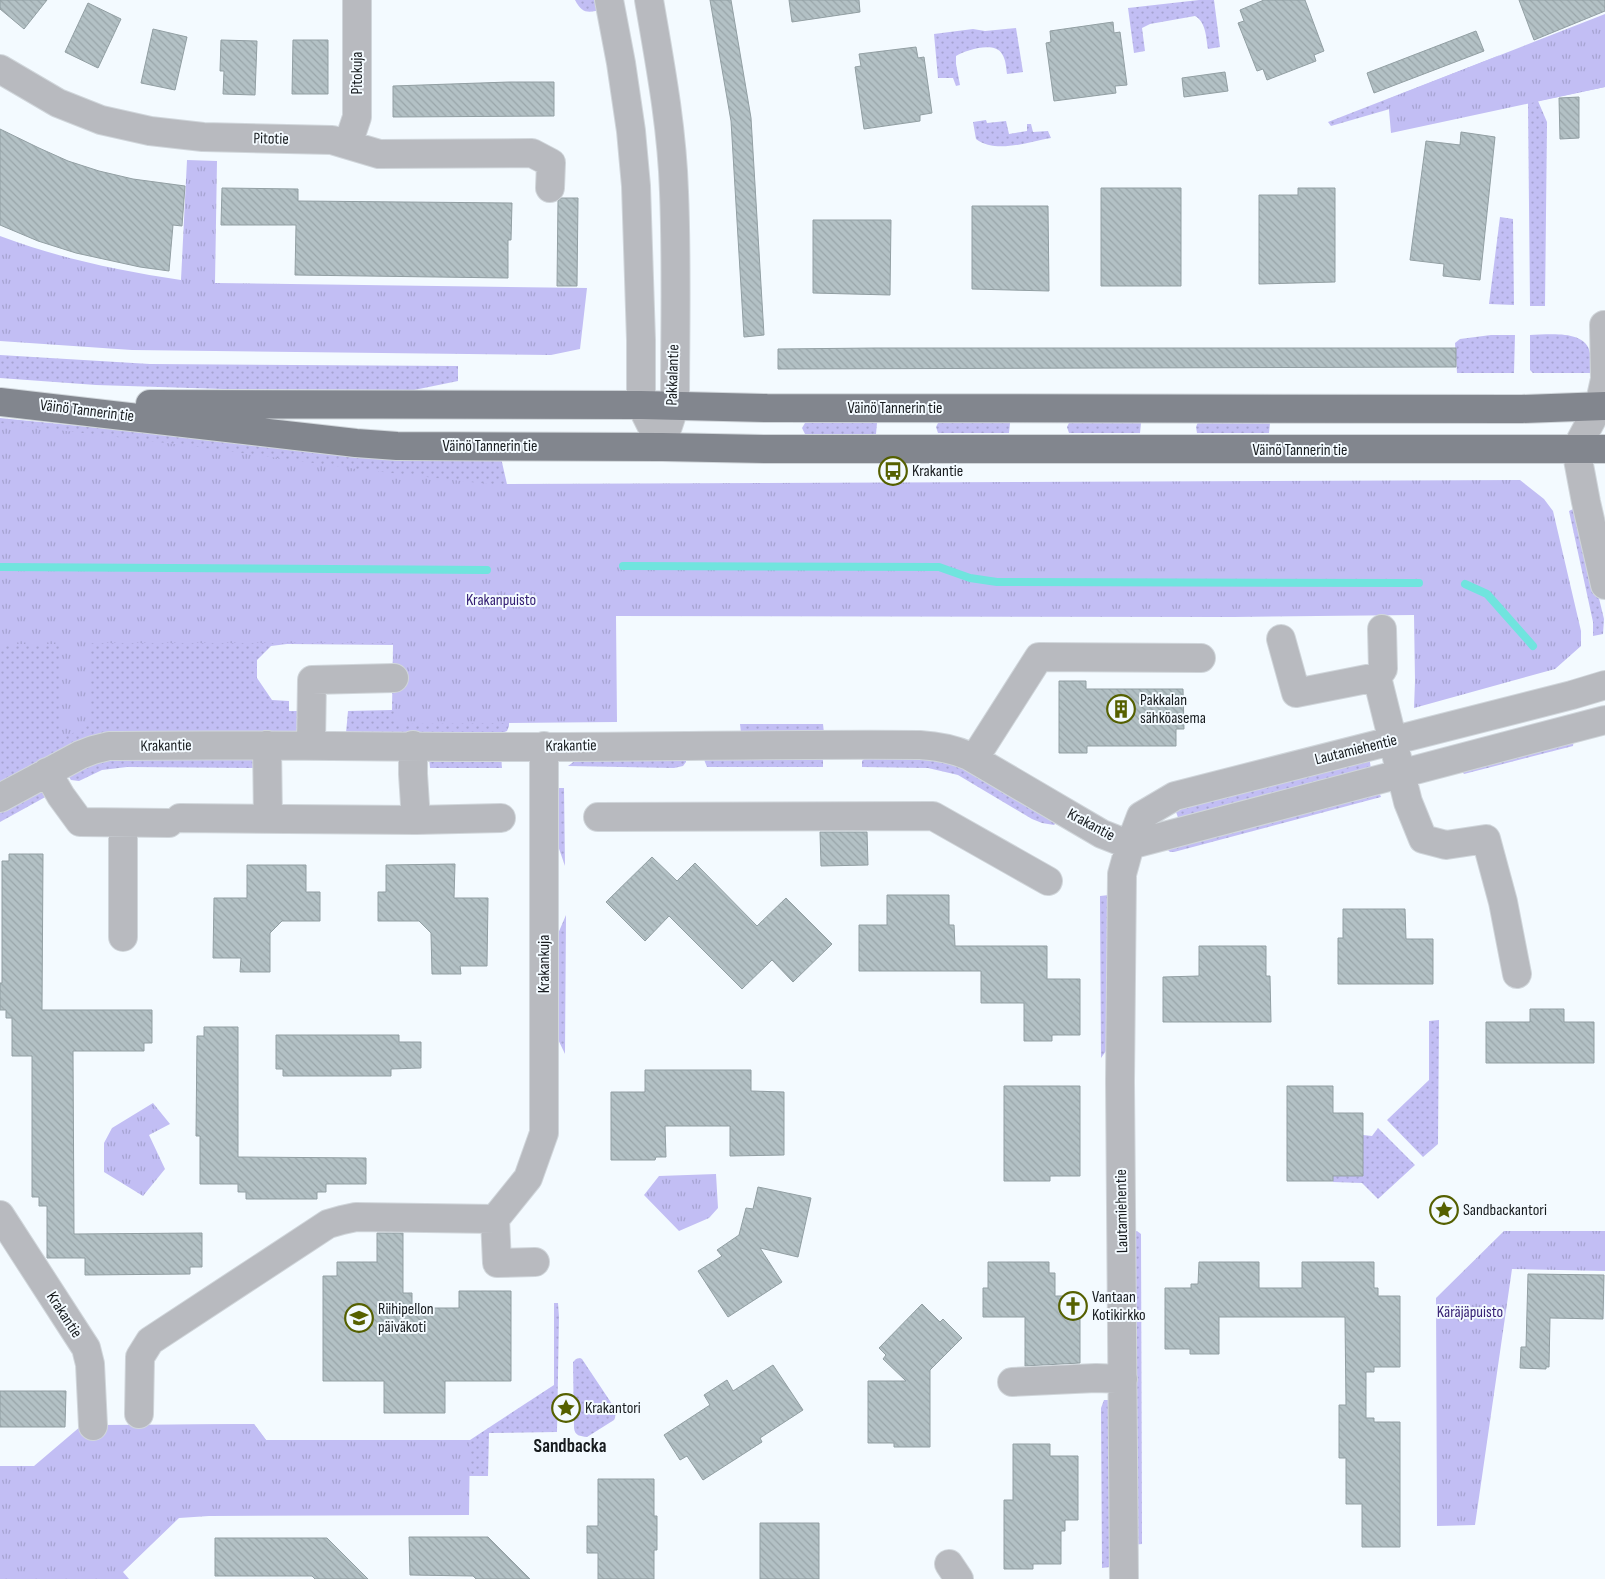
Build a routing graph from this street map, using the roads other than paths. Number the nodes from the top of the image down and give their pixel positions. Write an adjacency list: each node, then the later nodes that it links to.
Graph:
1 (356, 0): 5 (street, Pitokuja)
2 (609, 0): 9 (street, Pakkalantie)
3 (649, 0): 10 (street, Pakkalantie)
4 (0, 69): 5 (street, Pitotie)
5 (348, 144): 6 (street, Pitotie)
6 (550, 176)
7 (1604, 325): 11 (street)
8 (13, 403): 9 (main road, Väinö Tannerin tie); 12 (main road, Väinö Tannerin tie)
9 (641, 404): 10 (main road, Väinö Tannerin tie); 12 (street, Pakkalantie)
10 (675, 405): 11 (main road, Väinö Tannerin tie); 12 (street, Pakkalantie)
11 (1603, 414): 13 (street)
12 (662, 447): 13 (main road, Väinö Tannerin tie)
13 (1576, 449): 14 (main road, Väinö Tannerin tie); 15 (street)
14 (1605, 449)
15 (1605, 585)
16 (1382, 629): 19 (street)
17 (1281, 639): 19 (street)
18 (1201, 658): 28 (street)
19 (1377, 677): 23 (street)
20 (394, 678): 25 (street)
21 (1605, 685): 23 (street, Lautamiehentie)
22 (1605, 720): 30 (street)
23 (1393, 741): 30 (street); 37 (street, Lautamiehentie)
24 (267, 745): 25 (street, Krakantie); 29 (street, Krakantie); 34 (street)
25 (311, 745): 26 (street, Krakantie)
26 (413, 746): 27 (street, Krakantie); 35 (street)
27 (544, 746): 28 (street, Krakantie); 42 (street, Krakankuja)
28 (974, 758): 37 (street, Krakantie)
29 (47, 772): 31 (street, Krakantie); 36 (street)
30 (1401, 774): 37 (street); 40 (street)
31 (0, 798)
32 (598, 817): 38 (street)
33 (501, 818): 35 (street)
34 (268, 819): 35 (street); 36 (street)
35 (416, 820)
36 (123, 824): 39 (street)
37 (1130, 844): 44 (street, Lautamiehentie)
38 (1048, 881)
39 (123, 937)
40 (1517, 974)
41 (0, 1215): 47 (street, Krakantie)
42 (495, 1219): 43 (street); 46 (street)
43 (535, 1262)
44 (1123, 1379): 45 (street); 48 (street, Lautamiehentie)
45 (1012, 1382)
46 (139, 1414)
47 (93, 1426)
48 (1124, 1579)

